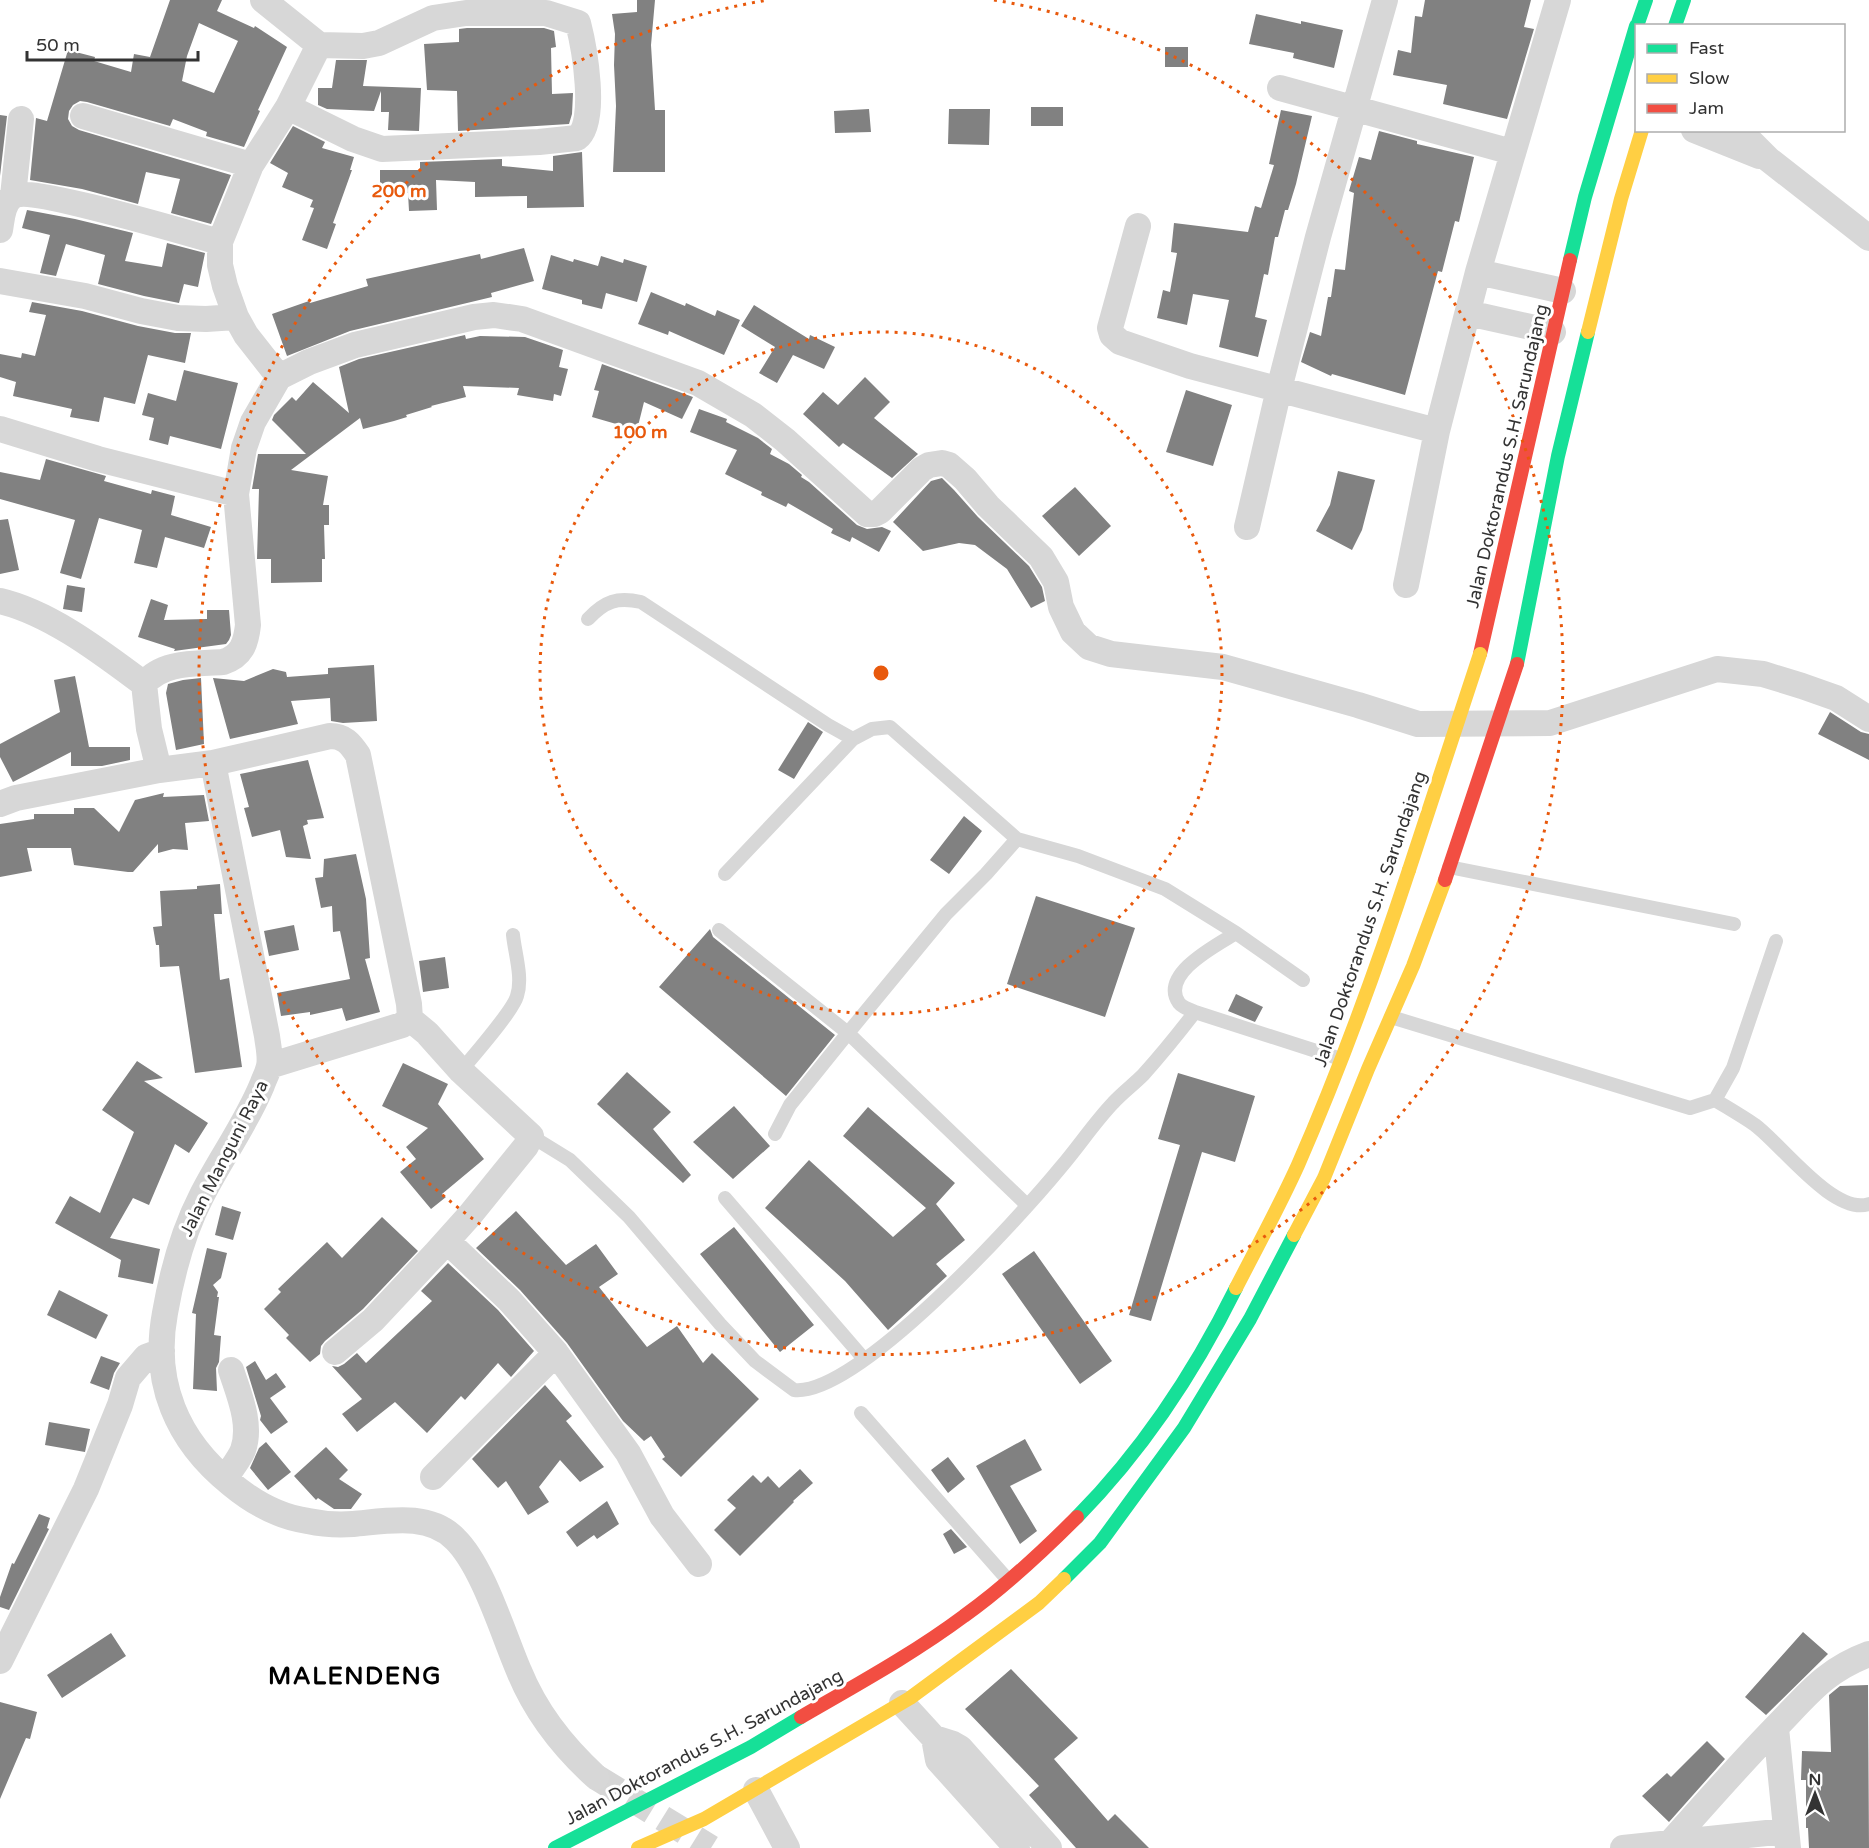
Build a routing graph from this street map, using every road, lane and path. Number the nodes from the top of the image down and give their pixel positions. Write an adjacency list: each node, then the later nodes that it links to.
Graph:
1 (263, 0): 9 (street)
2 (1385, 0): 12 (street)
3 (1558, 0): 18 (street)
4 (1646, 0): 6 (highway, Jalan Doktorandus S.H. Sarundajang)
5 (1684, 0): 7 (highway)
6 (1638, 24)
7 (1676, 24)
8 (1635, 33): 28 (highway, Jalan Doktorandus S.H. Sarundajang)
9 (319, 45): 11 (street); 11 (street)
10 (1280, 88): 12 (street)
11 (288, 107): 20 (street)
12 (1354, 107): 18 (street); 33 (street)
13 (84, 116): 20 (street)
14 (21, 119): 21 (street)
15 (1641, 132): 49 (highway, bridge)
16 (1699, 132): 19 (street)
17 (1741, 132): 19 (street)
18 (1512, 152): 26 (street)
19 (1768, 159): 24 (street)
20 (251, 165): 25 (street)
21 (13, 196): 23 (street); 25 (street)
22 (1138, 226): 33 (street)
23 (0, 230)
24 (1869, 238)
25 (220, 242): 30 (street)
26 (1478, 273): 28 (street); 29 (street)
27 (0, 281): 30 (street)
28 (1563, 291): 31 (highway, Jalan Doktorandus S.H. Sarundajang)
29 (1468, 313): 31 (street); 35 (street)
30 (236, 316): 32 (street)
31 (1553, 332): 60 (highway, Jalan Doktorandus S.H. Sarundajang, bridge)
32 (279, 377): 36 (street); 42 (street)
33 (1279, 388): 35 (street); 37 (street)
34 (0, 429): 36 (street)
35 (1437, 431): 38 (street)
36 (236, 494): 41 (street)
37 (1247, 526)
38 (1406, 585)
39 (0, 601): 41 (street)
40 (588, 619): 43 (lane)
41 (144, 684): 45 (street)
42 (1869, 719)
43 (853, 739): 47 (lane); 48 (lane)
44 (213, 763): 45 (street); 58 (street); 61 (street, Jalan Manguni Raya)
45 (159, 770): 46 (street)
46 (0, 804)
47 (1017, 839): 52 (lane); 59 (lane)
48 (725, 874)
49 (1447, 874): 50 (lane); 57 (highway)
50 (1734, 924)
51 (719, 930): 59 (lane)
52 (1236, 933): 55 (lane); 56 (lane)
53 (513, 935): 62 (lane)
54 (1776, 942): 63 (lane)
55 (1303, 980)
56 (1195, 1012): 60 (lane); 68 (lane)
57 (1391, 1017): 63 (lane); 82 (highway)
58 (418, 1026): 61 (street); 62 (street)
59 (848, 1033): 64 (lane); 68 (lane)
60 (1342, 1059): 79 (highway, Jalan Doktorandus S.H. Sarundajang)
61 (269, 1066): 70 (street, Jalan Manguni Raya)
62 (457, 1066): 65 (street)
63 (1715, 1100): 67 (lane)
64 (775, 1134)
65 (531, 1136): 69 (street); 73 (lane)
66 (724, 1198): 73 (lane)
67 (1869, 1204)
68 (1027, 1205): 73 (lane)
69 (447, 1241): 71 (street); 72 (street)
70 (162, 1351): 77 (street, Jalan Manguni Raya); 81 (street)
71 (335, 1352)
72 (556, 1353): 76 (street); 78 (street)
73 (864, 1359)
74 (231, 1370): 77 (street)
75 (861, 1413): 79 (lane)
76 (433, 1477)
77 (225, 1479): 85 (street, Jalan Manguni Raya)
78 (699, 1564)
79 (1008, 1580): 89 (highway, Jalan Doktorandus S.H. Sarundajang)
80 (1869, 1654): 83 (street)
81 (0, 1661)
82 (902, 1703): 84 (street); 86 (highway)
83 (1776, 1728): 87 (street); 88 (street)
84 (934, 1738): 92 (street); 93 (street)
85 (596, 1778)
86 (756, 1790): 90 (highway); 91 (street)
87 (1787, 1839): 88 (street)
88 (1671, 1842): 94 (street)
89 (555, 1848)
90 (638, 1848)
91 (787, 1848)
92 (1017, 1848)
93 (1049, 1848)
94 (1623, 1848)

